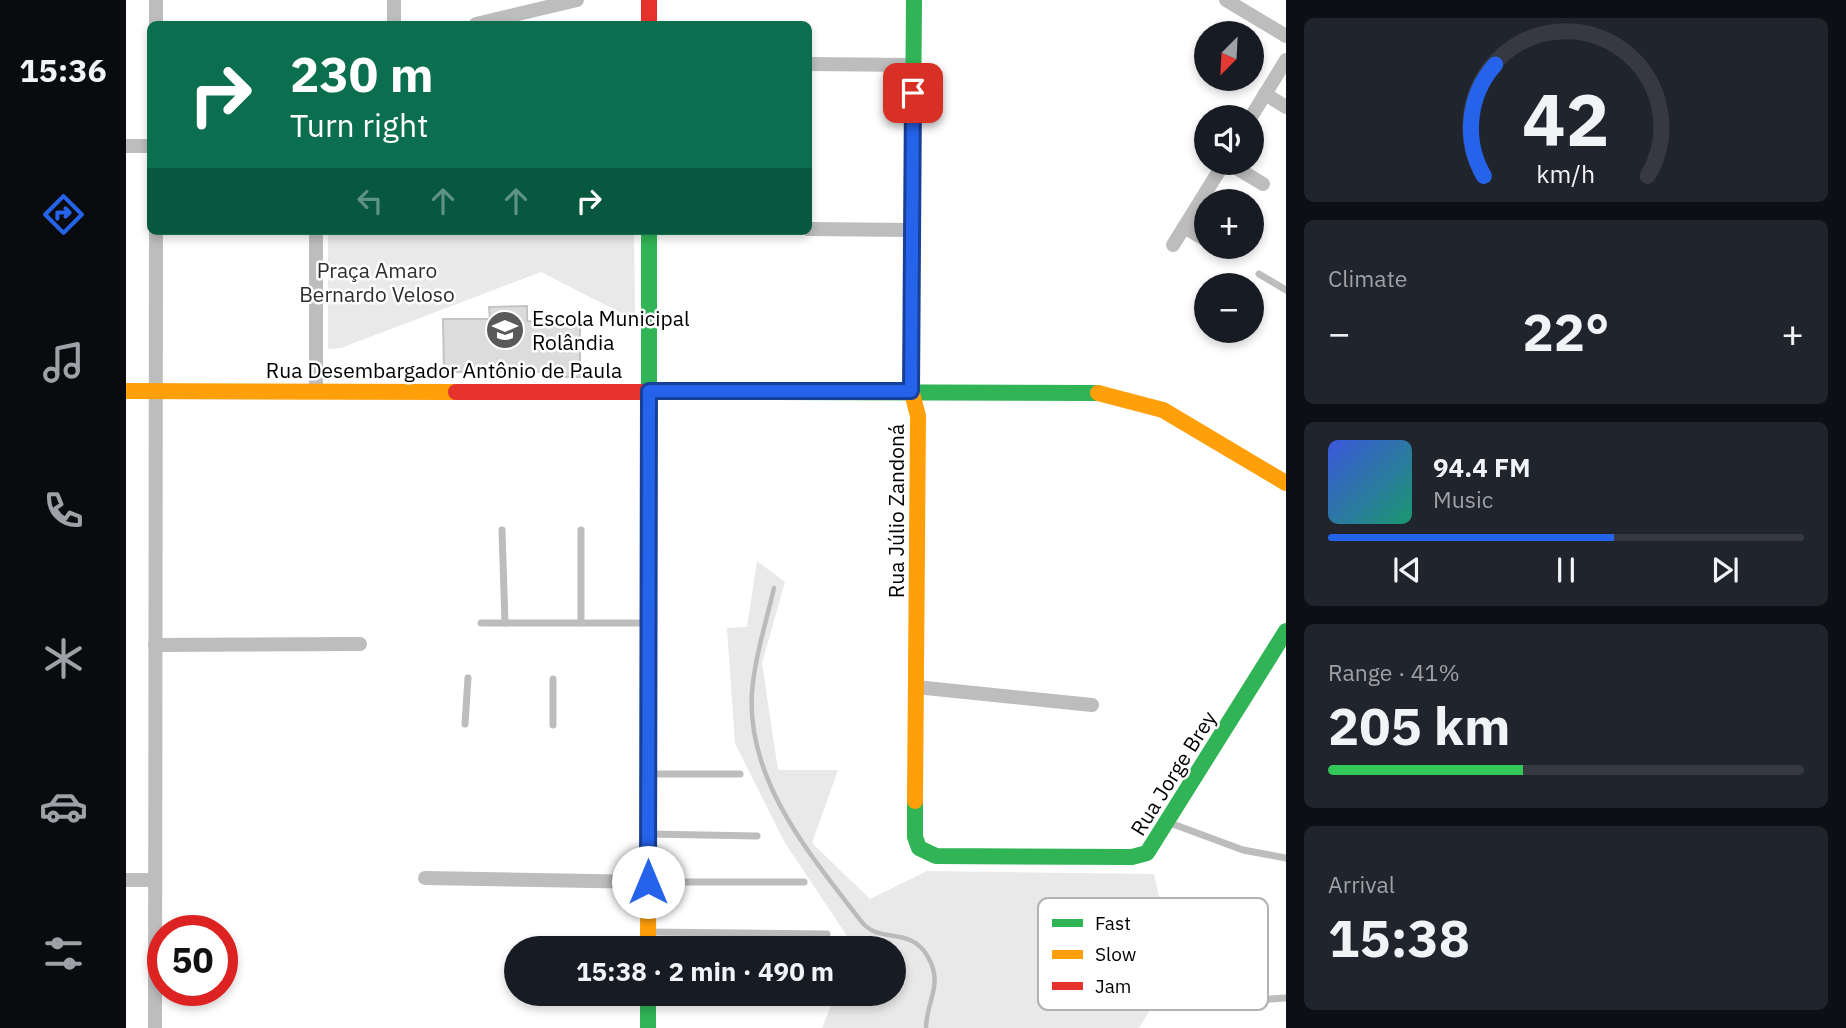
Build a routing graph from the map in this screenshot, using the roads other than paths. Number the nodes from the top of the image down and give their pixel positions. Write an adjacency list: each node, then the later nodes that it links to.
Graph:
1 (156, 0): 7 (street)
2 (394, 0): 8 (street)
3 (577, 0): 9 (street)
4 (649, 0): 10 (main road)
5 (914, 0): 14 (main road, Rua Júlio Zandoná)
6 (1226, 0): 11 (street)
7 (156, 21)
8 (394, 21)
9 (489, 21)
10 (649, 21)
11 (1286, 36)
12 (1286, 60): 15 (street)
13 (812, 64): 14 (street)
14 (914, 65): 25 (main road, Rua Júlio Zandoná)
15 (1265, 94): 16 (street); 17 (street)
16 (1258, 105)
17 (1286, 107)
18 (126, 146): 19 (street)
19 (147, 146)
20 (1218, 175): 23 (street)
21 (1247, 175): 22 (street)
22 (1263, 184)
23 (1184, 228): 26 (street); 30 (street)
24 (812, 229): 25 (street)
25 (912, 230): 37 (main road, Rua Júlio Zandoná)
26 (1194, 233)
27 (156, 235): 34 (street)
28 (316, 235): 35 (street)
29 (649, 235): 36 (main road)
30 (1173, 246)
31 (1264, 277): 32 (lane)
32 (1286, 290)
33 (126, 391): 34 (main road, Rua Desembargador Antônio de Paula)
34 (156, 391): 35 (main road, Rua Desembargador Antônio de Paula); 47 (street)
35 (316, 391): 36 (main road, Rua Desembargador Antônio de Paula)
36 (649, 391): 37 (main road, Rua Desembargador Antônio de Paula); 44 (main road)
37 (911, 391): 38 (main road, Rua Desembargador Antônio de Paula); 50 (main road, Rua Júlio Zandoná)
38 (1286, 483)
39 (502, 530): 42 (lane)
40 (581, 530): 43 (lane)
41 (481, 623): 42 (lane)
42 (505, 623): 43 (lane)
43 (581, 623): 44 (lane)
44 (649, 623): 54 (main road)
45 (1286, 631): 56 (main road, Rua Jorge Brey)
46 (360, 644): 47 (street)
47 (155, 645): 63 (street)
48 (468, 678): 52 (lane)
49 (553, 679): 53 (lane)
50 (916, 687): 51 (street); 59 (main road, Rua Júlio Zandoná)
51 (1092, 705)
52 (465, 723)
53 (553, 725)
54 (648, 774): 55 (lane); 57 (main road)
55 (740, 774)
56 (1168, 822): 59 (main road, Rua Jorge Brey); 60 (lane)
57 (648, 834): 58 (lane); 64 (main road)
58 (757, 836)
59 (924, 852)
60 (1286, 858)
61 (425, 878): 64 (street)
62 (126, 880): 63 (street)
63 (155, 880): 72 (street)
64 (648, 882): 65 (lane); 67 (main road)
65 (804, 882)
66 (827, 934): 68 (lane)
67 (648, 936)
68 (767, 936)
69 (1286, 998): 70 (lane)
70 (1268, 999)
71 (648, 1006): 73 (main road)
72 (155, 1028)
73 (648, 1028)

